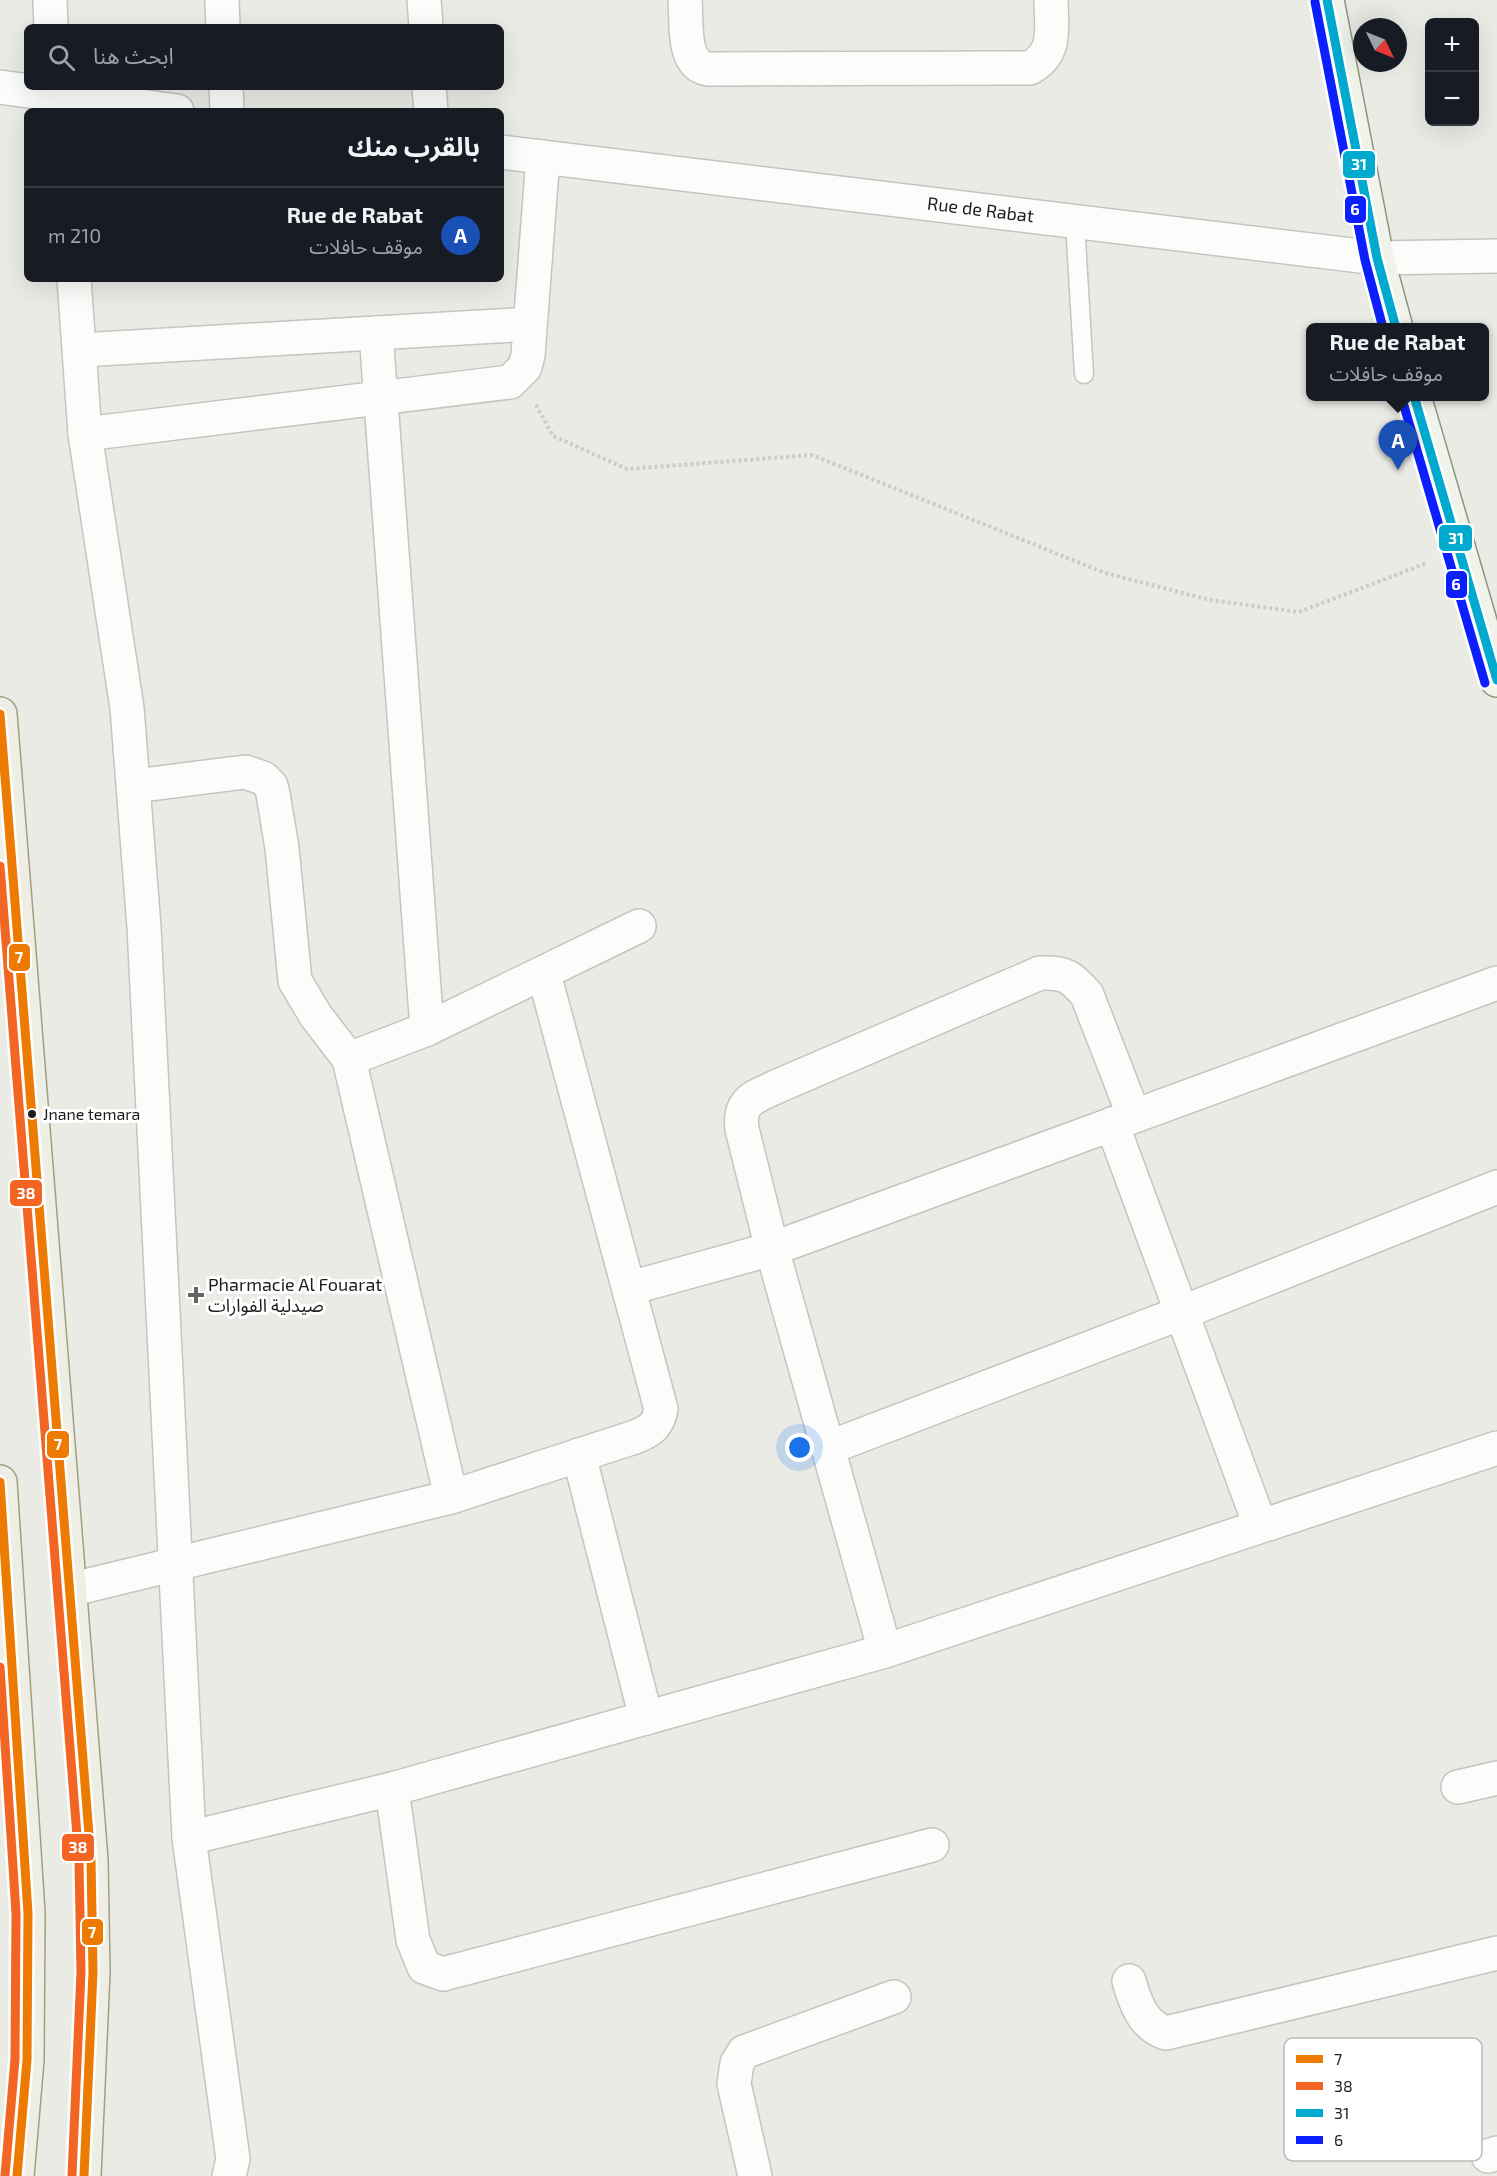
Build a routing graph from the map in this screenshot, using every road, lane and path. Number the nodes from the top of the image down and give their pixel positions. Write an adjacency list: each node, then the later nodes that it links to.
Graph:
1 (50, 0): 7 (street)
2 (222, 0): 8 (street)
3 (424, 0): 9 (street)
4 (685, 0): 5 (street)
5 (1051, 0)
6 (1327, 0): 21 (main road)
7 (51, 24)
8 (223, 24)
9 (426, 24)
10 (0, 87): 13 (street)
11 (226, 90): 15 (street)
12 (429, 90): 16 (street)
13 (56, 98): 14 (street)
14 (149, 108)
15 (227, 108)
16 (431, 108)
17 (504, 152): 18 (street, Rue de Rabat)
18 (543, 157): 19 (street, Rue de Rabat); 24 (street)
19 (1075, 223): 21 (street, Rue de Rabat); 27 (lane)
20 (1497, 256): 21 (street, Rue de Rabat)
21 (1377, 258): 23 (main road)
22 (74, 282): 26 (street)
23 (1395, 323)
24 (530, 324): 25 (street); 28 (street)
25 (376, 333): 26 (street); 29 (street)
26 (81, 350): 31 (street)
27 (1084, 374)
28 (519, 375): 29 (street); 32 (path)
29 (380, 398): 31 (street); 39 (street)
30 (1415, 401): 32 (main road)
31 (85, 434): 35 (street)
32 (1459, 551): 33 (main road)
33 (1497, 680)
34 (0, 714): 53 (main road)
35 (135, 786): 40 (street); 52 (street)
36 (639, 926): 37 (street)
37 (544, 974): 39 (street); 44 (street)
38 (1497, 983): 41 (street)
39 (427, 1029): 40 (street)
40 (349, 1059): 50 (street)
41 (1123, 1120): 43 (street); 43 (street); 45 (street)
42 (1497, 1187): 45 (street)
43 (772, 1249): 44 (street); 46 (street)
44 (630, 1288): 48 (street)
45 (1181, 1313): 46 (street); 51 (street)
46 (828, 1448): 54 (street)
47 (1497, 1448): 51 (street)
48 (579, 1455): 50 (street); 56 (street)
49 (0, 1482): 55 (main road)
50 (451, 1497): 52 (street)
51 (1260, 1525): 54 (street)
52 (177, 1564): 53 (street); 60 (street)
53 (69, 1590): 66 (main road)
54 (885, 1651): 56 (street)
55 (8, 1692): 65 (main road)
56 (646, 1718): 59 (street)
57 (1497, 1778): 58 (street)
58 (1458, 1788)
59 (392, 1789): 60 (street); 61 (street)
60 (189, 1838): 67 (street)
61 (932, 1845)
62 (1497, 1953): 63 (street)
63 (1129, 1981)
64 (894, 1997): 68 (street)
65 (17, 2176)
66 (84, 2176)
67 (229, 2176)
68 (755, 2176)

